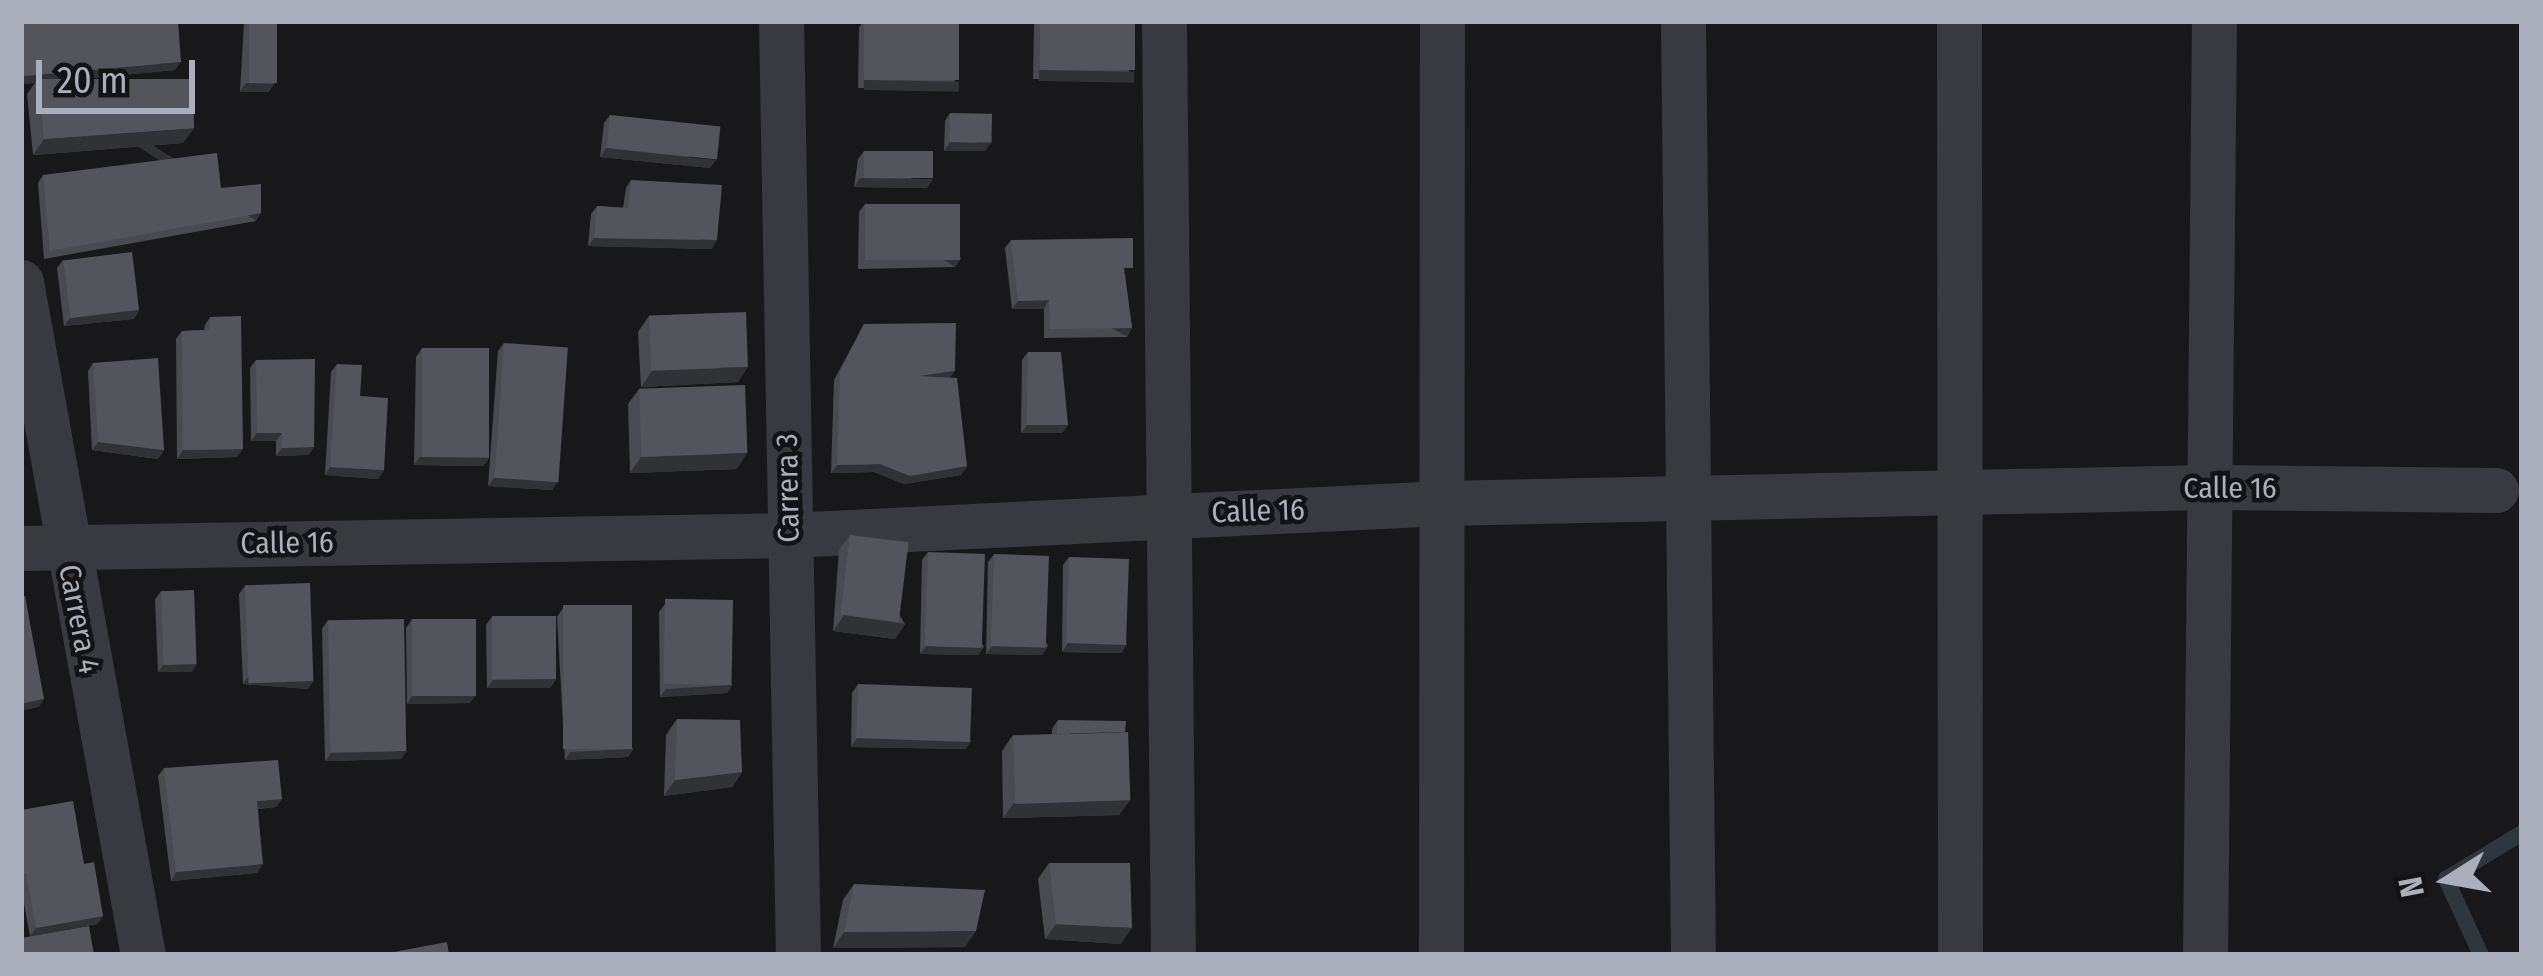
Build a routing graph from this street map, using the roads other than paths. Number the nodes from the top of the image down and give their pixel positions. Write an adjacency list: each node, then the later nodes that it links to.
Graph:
1 (781, 21): 14 (street, Carrera 3)
2 (1164, 21): 13 (street)
3 (1442, 21): 12 (street)
4 (1683, 21): 11 (street)
5 (1959, 21): 10 (street)
6 (2214, 21): 8 (street)
7 (21, 282): 15 (street, Carrera 4)
8 (2209, 487): 9 (street, Calle 16); 10 (street, Calle 16); 22 (street)
9 (2495, 490)
10 (1958, 496): 11 (street, Calle 16); 21 (street)
11 (1693, 498): 12 (street, Calle 16); 20 (street)
12 (1442, 503): 13 (street, Calle 16); 19 (street)
13 (1173, 515): 14 (street, Calle 16); 18 (street)
14 (789, 535): 15 (street, Calle 16); 17 (street, Carrera 3)
15 (43, 547): 16 (street, Carrera 4)
16 (143, 955)
17 (798, 955)
18 (1173, 955)
19 (1441, 955)
20 (1693, 955)
21 (1960, 955)
22 (2205, 955)

